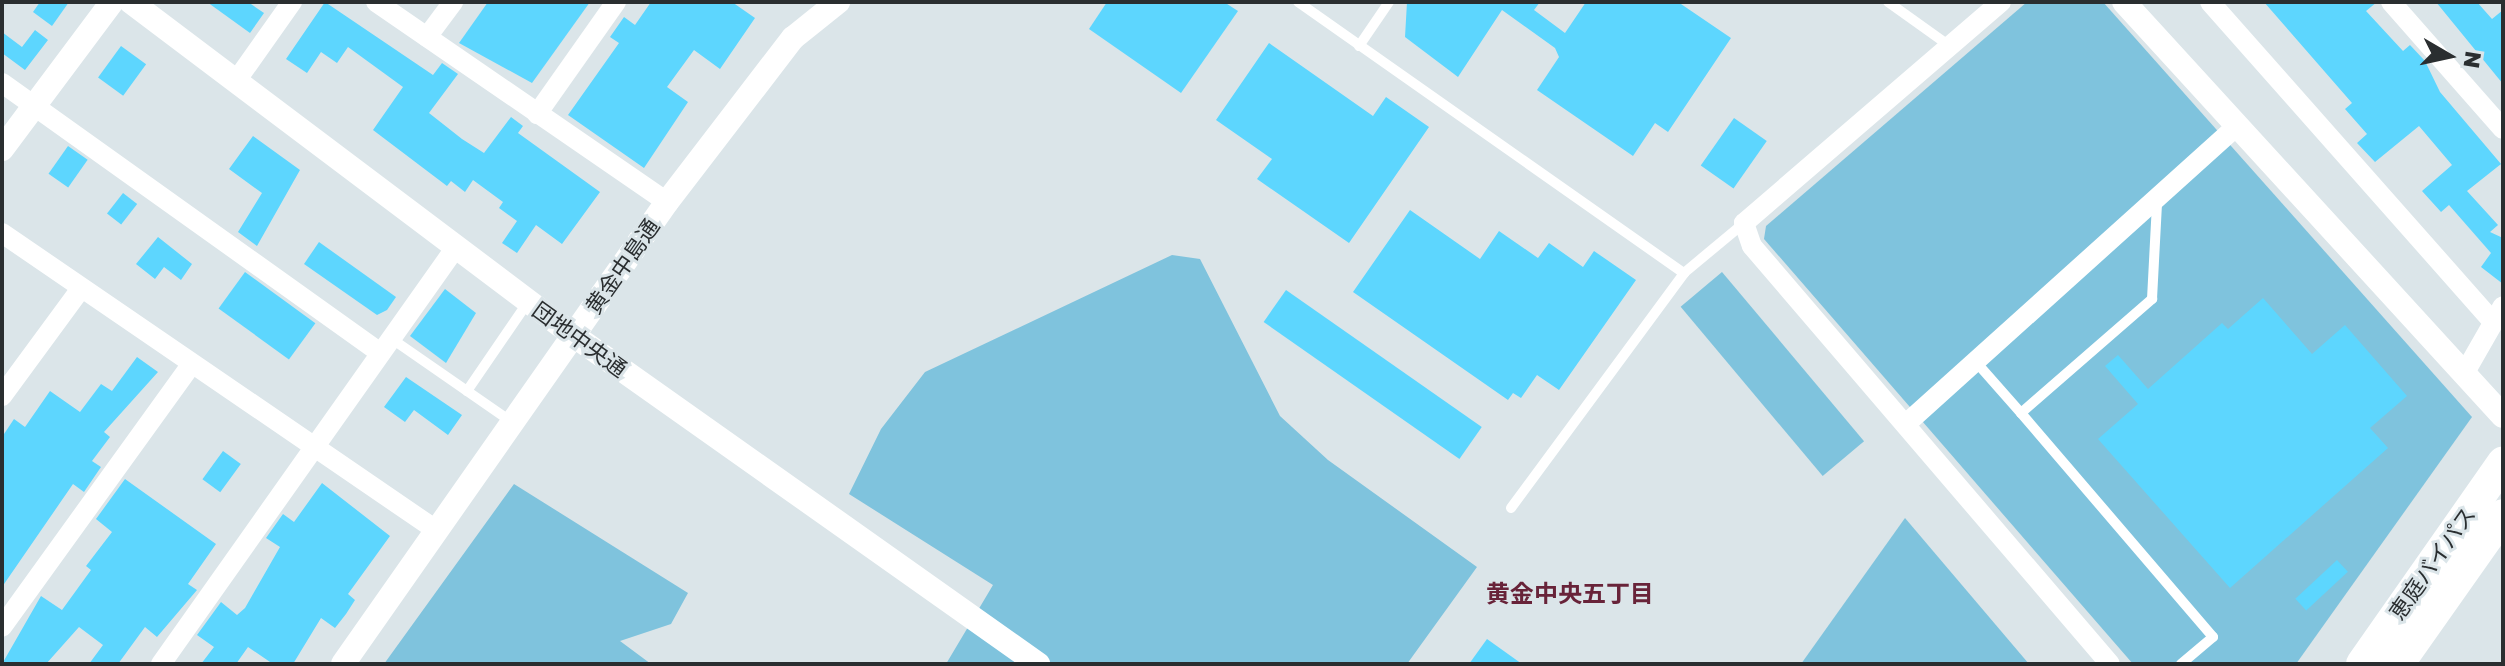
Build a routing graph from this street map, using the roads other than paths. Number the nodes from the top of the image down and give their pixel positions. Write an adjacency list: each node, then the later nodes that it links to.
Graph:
1 (112, 2): 20 (street)
2 (131, 2): 18 (street, 団地中央通)
3 (292, 2): 18 (street)
4 (376, 2): 15 (street)
5 (453, 2): 15 (street)
6 (616, 2): 21 (street)
7 (838, 2): 25 (street, 黄金中島通)
8 (1298, 2): 16 (lane)
9 (1389, 2): 16 (lane)
10 (1888, 2): 17 (lane)
11 (2001, 2): 17 (street)
12 (2124, 2): 22 (street)
13 (2210, 2): 33 (street)
14 (2391, 2): 23 (street)
15 (427, 37): 21 (street)
16 (1359, 46): 30 (lane)
17 (1951, 47): 27 (street)
18 (236, 81): 29 (street, 団地中央通)
19 (2, 83): 20 (street)
20 (34, 106): 24 (street); 35 (street)
21 (537, 114): 25 (street)
22 (2237, 126): 26 (street); 38 (street)
23 (2503, 129)
24 (2, 149)
25 (667, 202): 34 (street, 黄金中島通)
26 (2157, 202): 36 (street); 41 (lane)
27 (1744, 223): 30 (lane); 44 (street)
28 (2, 233): 31 (street)
29 (456, 247): 32 (street, 団地中央通); 35 (street)
30 (1684, 273): 47 (lane)
31 (80, 290): 37 (street); 40 (street)
32 (528, 302): 34 (street, 団地中央通); 39 (lane)
33 (2498, 314): 38 (street)
34 (573, 335): 43 (street, 黄金中島通); 51 (street, 団地中央通)
35 (386, 346): 39 (lane); 45 (street)
36 (1976, 362): 41 (lane); 44 (street)
37 (190, 366): 45 (street); 50 (street)
38 (2464, 374): 42 (street)
39 (467, 391): 43 (lane)
40 (2, 396)
41 (2021, 413): 55 (lane)
42 (2503, 416)
43 (512, 422): 49 (street, 黄金中島通)
44 (1907, 423): 54 (street)
45 (312, 450): 49 (street); 52 (street)
46 (2503, 463): 56 (highway, 恵庭バイパス)
47 (1511, 508)
48 (2503, 515): 57 (highway, 恵庭バイパス)
49 (436, 530): 53 (street, 黄金中島通)
50 (2, 627)
51 (1037, 663)
52 (161, 664)
53 (343, 664)
54 (2110, 664)
55 (2181, 664)
56 (2362, 664)
57 (2398, 664)

